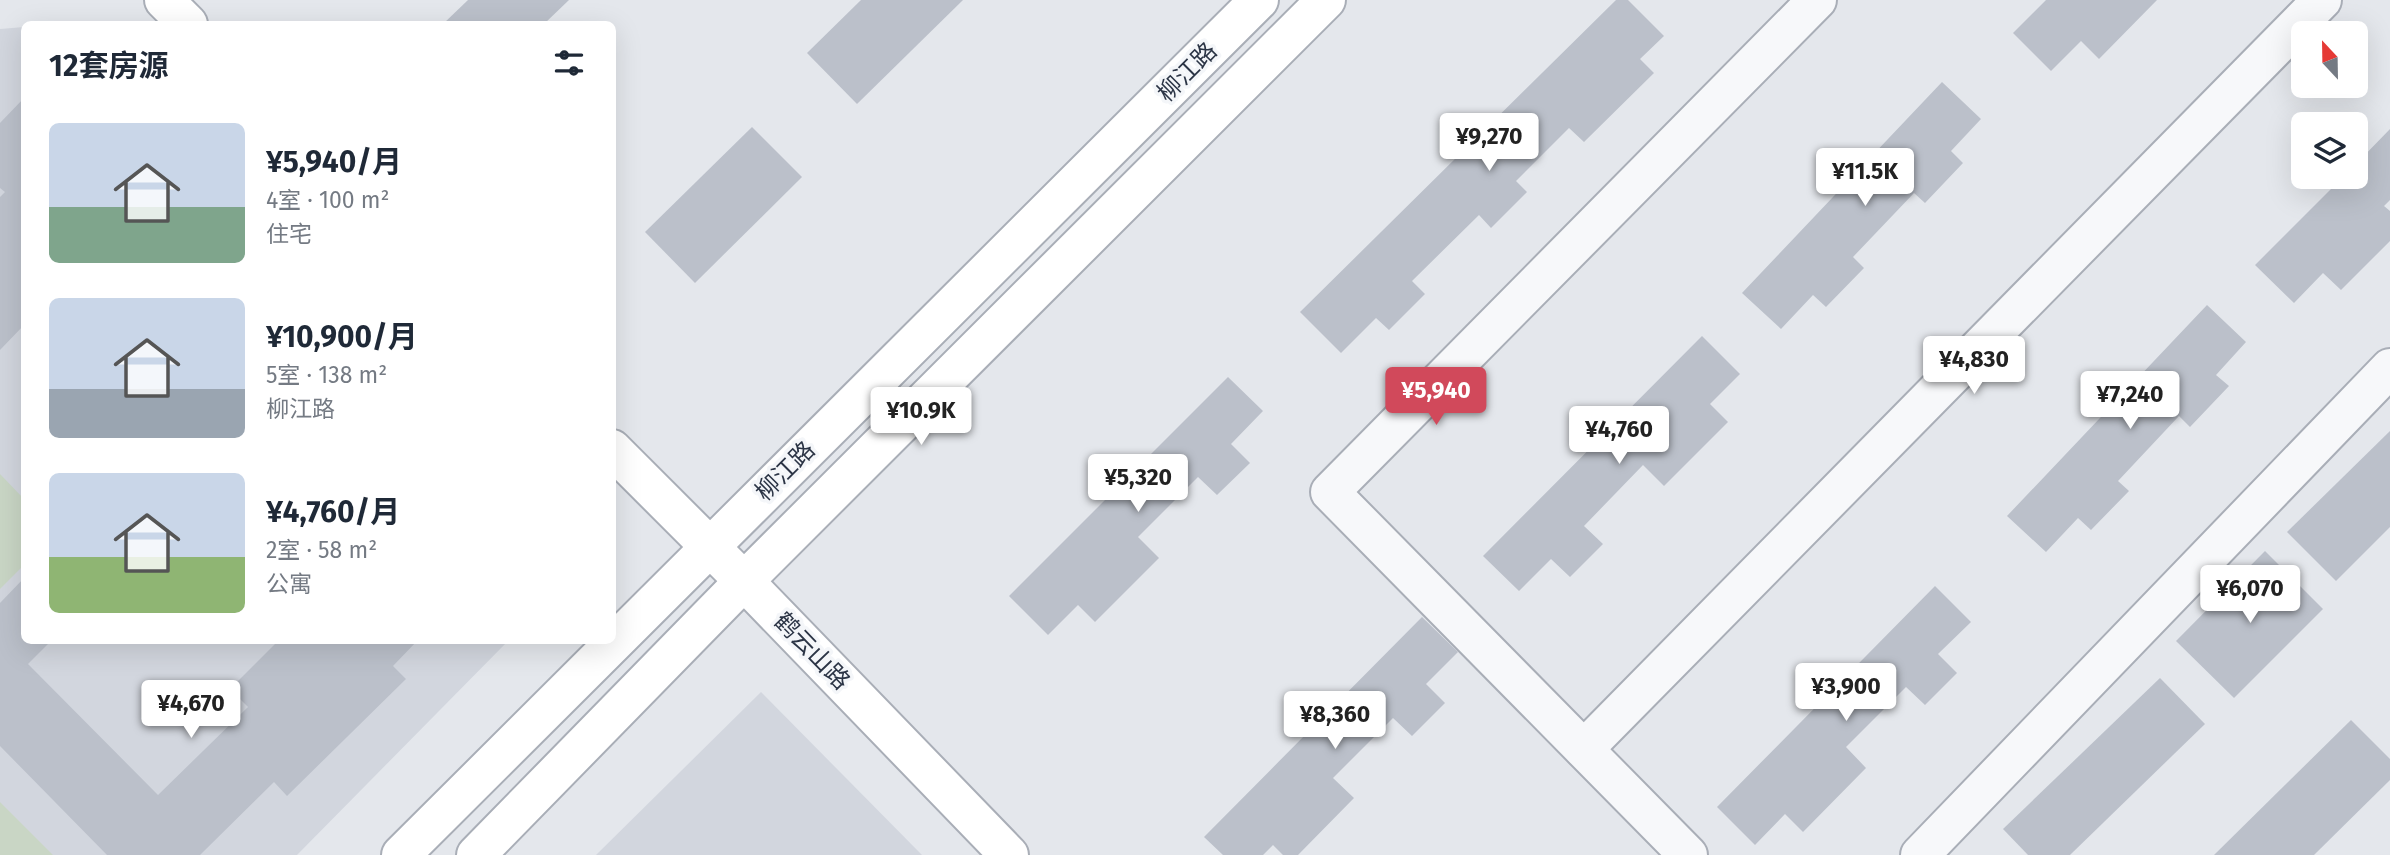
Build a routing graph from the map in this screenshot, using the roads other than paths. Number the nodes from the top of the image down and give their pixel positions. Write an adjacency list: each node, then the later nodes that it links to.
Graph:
1 (163, 0): 6 (street)
2 (1259, 0): 9 (street, 柳江路)
3 (1326, 0): 10 (street, 柳江路)
4 (1817, 0): 13 (street)
5 (2322, 0): 13 (street)
6 (185, 21)
7 (2390, 368): 18 (street)
8 (616, 453): 9 (street, 鹤云山路)
9 (709, 546): 10 (street, 鹤云山路); 11 (street, 柳江路)
10 (744, 581): 15 (street, 柳江路); 16 (street, 鹤云山路)
11 (616, 639)
12 (611, 644): 14 (street, 柳江路)
13 (1584, 749): 17 (street)
14 (401, 855)
15 (476, 855)
16 (1009, 855)
17 (1688, 855)
18 (1920, 855)

